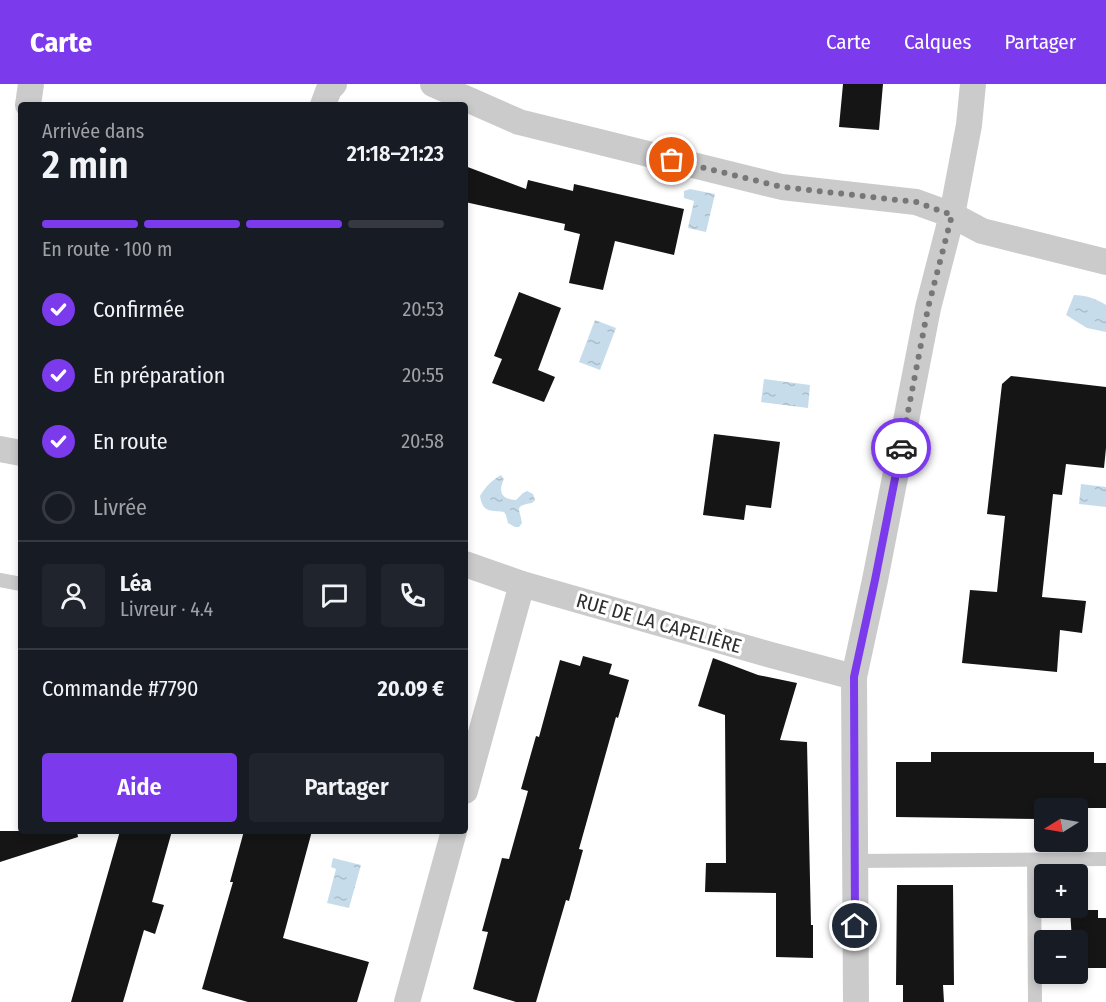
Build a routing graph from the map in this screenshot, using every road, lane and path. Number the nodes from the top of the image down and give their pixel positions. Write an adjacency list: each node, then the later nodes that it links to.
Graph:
1 (31, 84): 5 (street)
2 (334, 84): 6 (street)
3 (433, 84): 7 (street)
4 (973, 84): 7 (street)
5 (28, 102)
6 (323, 102)
7 (952, 215): 8 (street); 15 (street)
8 (1106, 262)
9 (0, 449): 10 (street)
10 (18, 452)
11 (468, 565): 14 (street, RUE DE LA CAPELIÈRE)
12 (0, 580): 13 (lane)
13 (18, 583)
14 (522, 584): 15 (street, RUE DE LA CAPELIÈRE); 16 (street)
15 (854, 677): 20 (street)
16 (468, 780)
17 (453, 834): 21 (street)
18 (1106, 859): 19 (lane)
19 (1034, 860): 20 (lane); 23 (lane)
20 (855, 861): 22 (street)
21 (407, 1002)
22 (856, 1002)
23 (1035, 1002)

